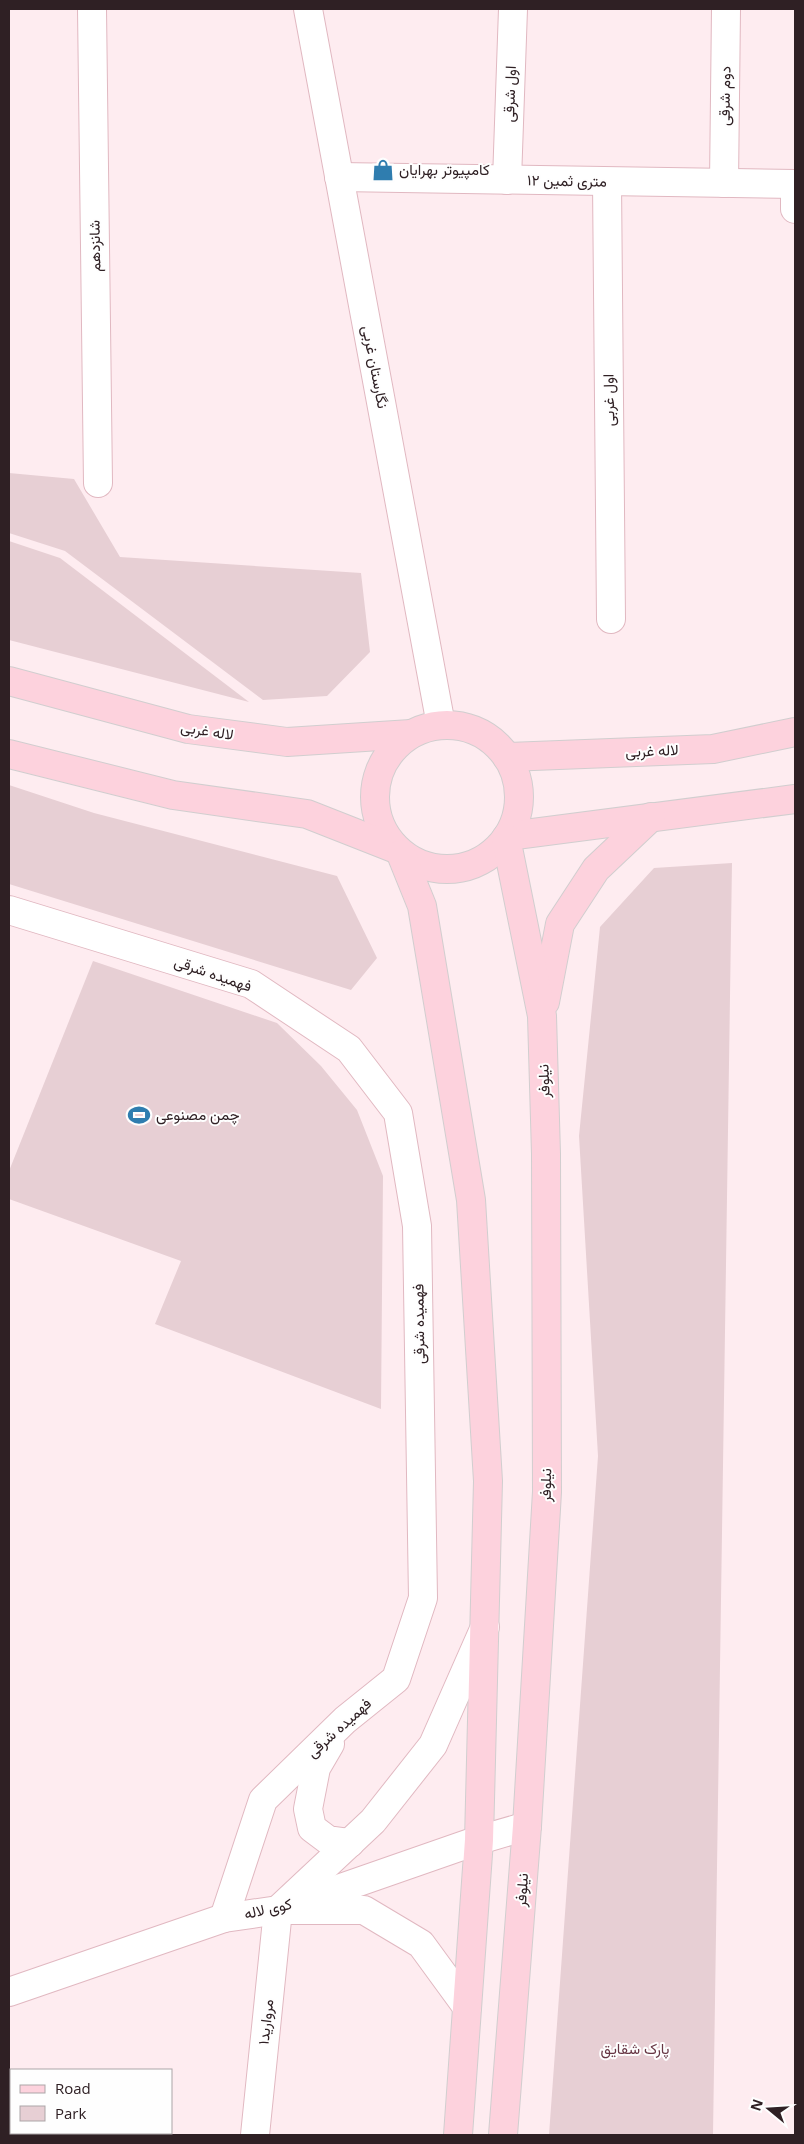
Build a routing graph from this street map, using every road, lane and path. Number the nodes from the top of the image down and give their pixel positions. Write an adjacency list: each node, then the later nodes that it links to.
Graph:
1 (92, 9): 11 (street, شانزدهم)
2 (308, 9): 5 (street, نگارستان غربی)
3 (512, 9): 6 (street, اول شرقی)
4 (726, 9): 8 (street, دوم شرقی)
5 (339, 177): 6 (street, ۱۲ متری ثمین); 14 (street, نگارستان غربی)
6 (507, 180): 7 (street, ۱۲ متری ثمین)
7 (607, 182): 8 (street, ۱۲ متری ثمین); 12 (street, اول غربی)
8 (724, 183): 9 (street, ۱۲ متری ثمین)
9 (795, 184): 10 (street)
10 (795, 209)
11 (98, 483)
12 (611, 619)
13 (9, 681): 16 (main road, لاله غربی)
14 (441, 725): 16 (main road); 18 (main road)
15 (795, 732): 18 (main road, لاله غربی)
16 (411, 734): 22 (main road)
17 (9, 754): 22 (main road)
18 (507, 757): 21 (main road)
19 (795, 799): 20 (main road)
20 (651, 817): 21 (main road); 24 (main road)
21 (507, 837): 22 (main road); 24 (main road, نیلوفر)
22 (398, 851): 25 (main road)
23 (9, 910): 26 (street, فهمیده شرقی)
24 (542, 1016): 27 (main road, نیلوفر)
25 (485, 1627): 28 (main road); 29 (street)
26 (345, 1720): 29 (street); 31 (street, فهمیده شرقی)
27 (527, 1826): 28 (street, کوی لاله); 36 (main road, نیلوفر)
28 (479, 1840): 30 (street, کوی لاله); 33 (main road)
29 (350, 1842): 30 (street)
30 (278, 1910): 31 (street, کوی لاله); 33 (street); 34 (street, مروارید۱)
31 (224, 1918): 32 (street, کوی لاله)
32 (9, 1992)
33 (467, 2007): 35 (main road)
34 (255, 2135)
35 (458, 2135)
36 (503, 2135)

